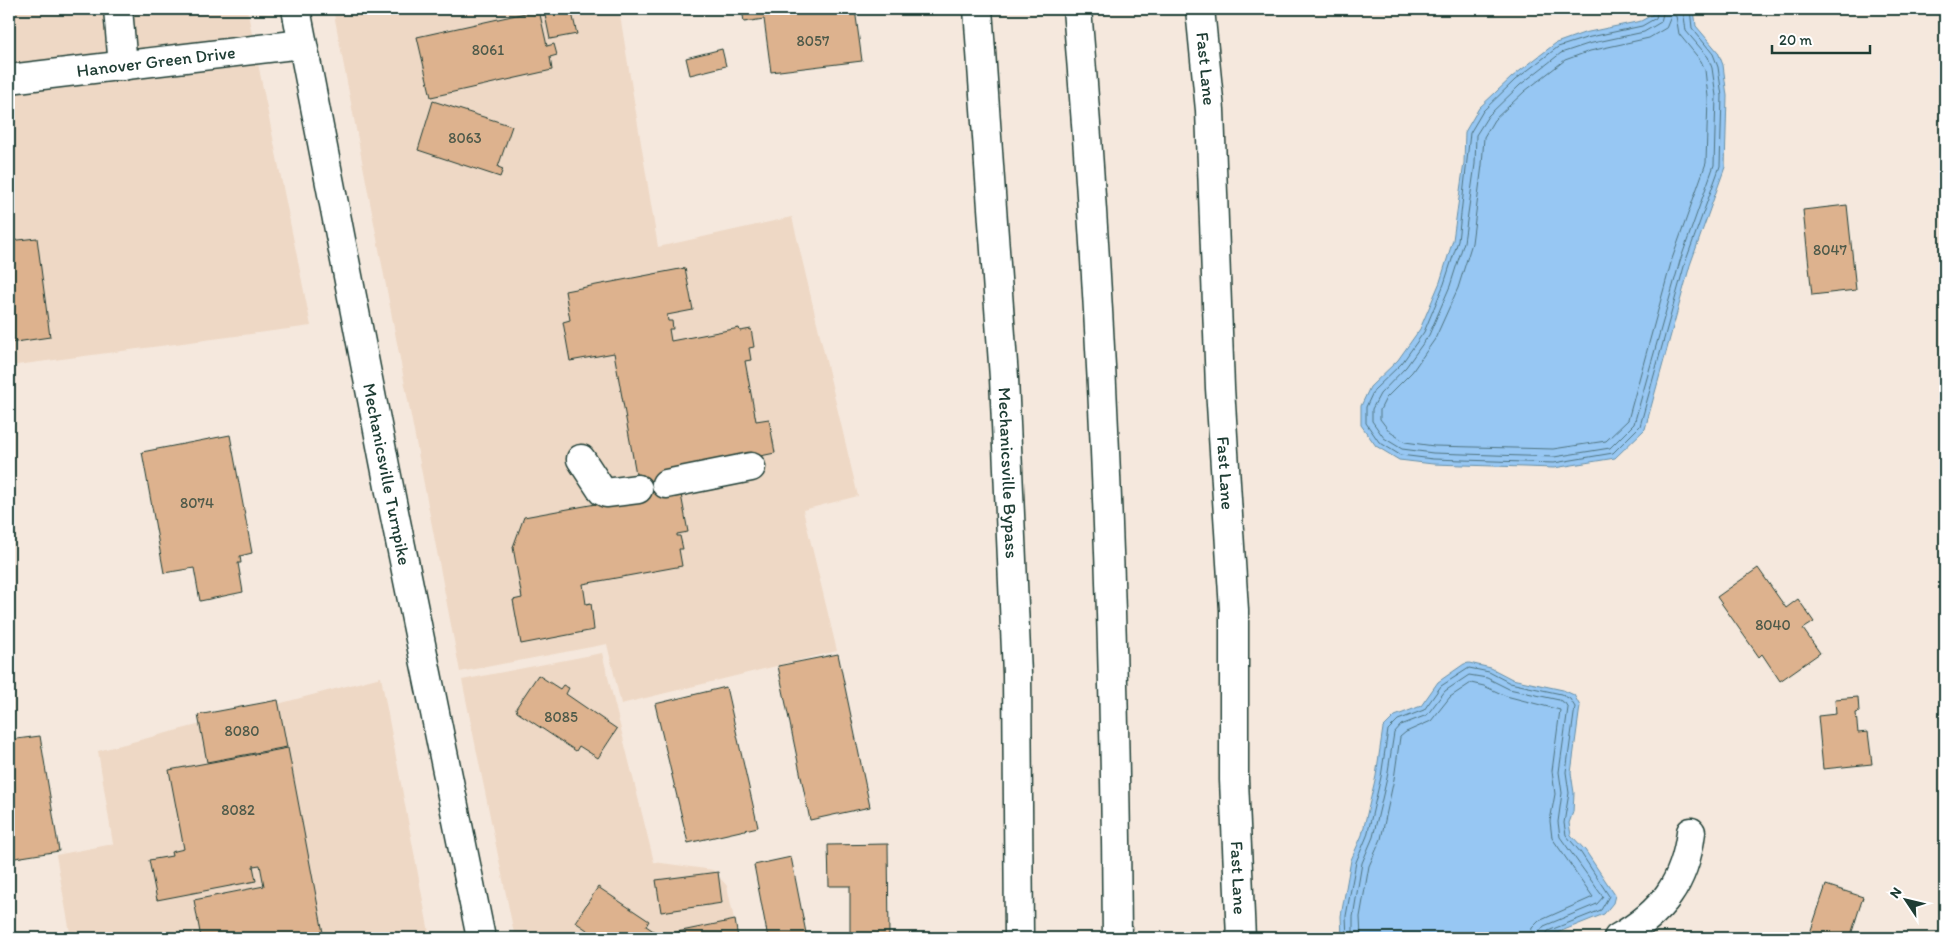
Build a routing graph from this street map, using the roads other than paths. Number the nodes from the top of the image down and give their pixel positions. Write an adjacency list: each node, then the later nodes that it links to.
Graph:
1 (118, 9): 9 (main road)
2 (296, 9): 8 (main road, Mechanicsville Turnpike)
3 (966, 9): 11 (main road)
4 (978, 9): 11 (main road, Mechanicsville Bypass)
5 (1077, 9): 12 (main road)
6 (1092, 9): 12 (main road)
7 (1200, 9): 21 (main road, Fast Lane)
8 (302, 44): 9 (main road, Hanover Green Drive); 18 (main road, Mechanicsville Turnpike)
9 (123, 66): 10 (main road, Hanover Green Drive)
10 (9, 79)
11 (988, 140): 19 (main road, Mechanicsville Bypass)
12 (1093, 236): 20 (main road)
13 (581, 459): 16 (main road)
14 (751, 467): 15 (main road)
15 (666, 484)
16 (638, 489)
17 (1691, 832): 22 (main road)
18 (481, 938)
19 (1019, 938)
20 (1117, 938)
21 (1240, 938)
22 (1618, 938)

